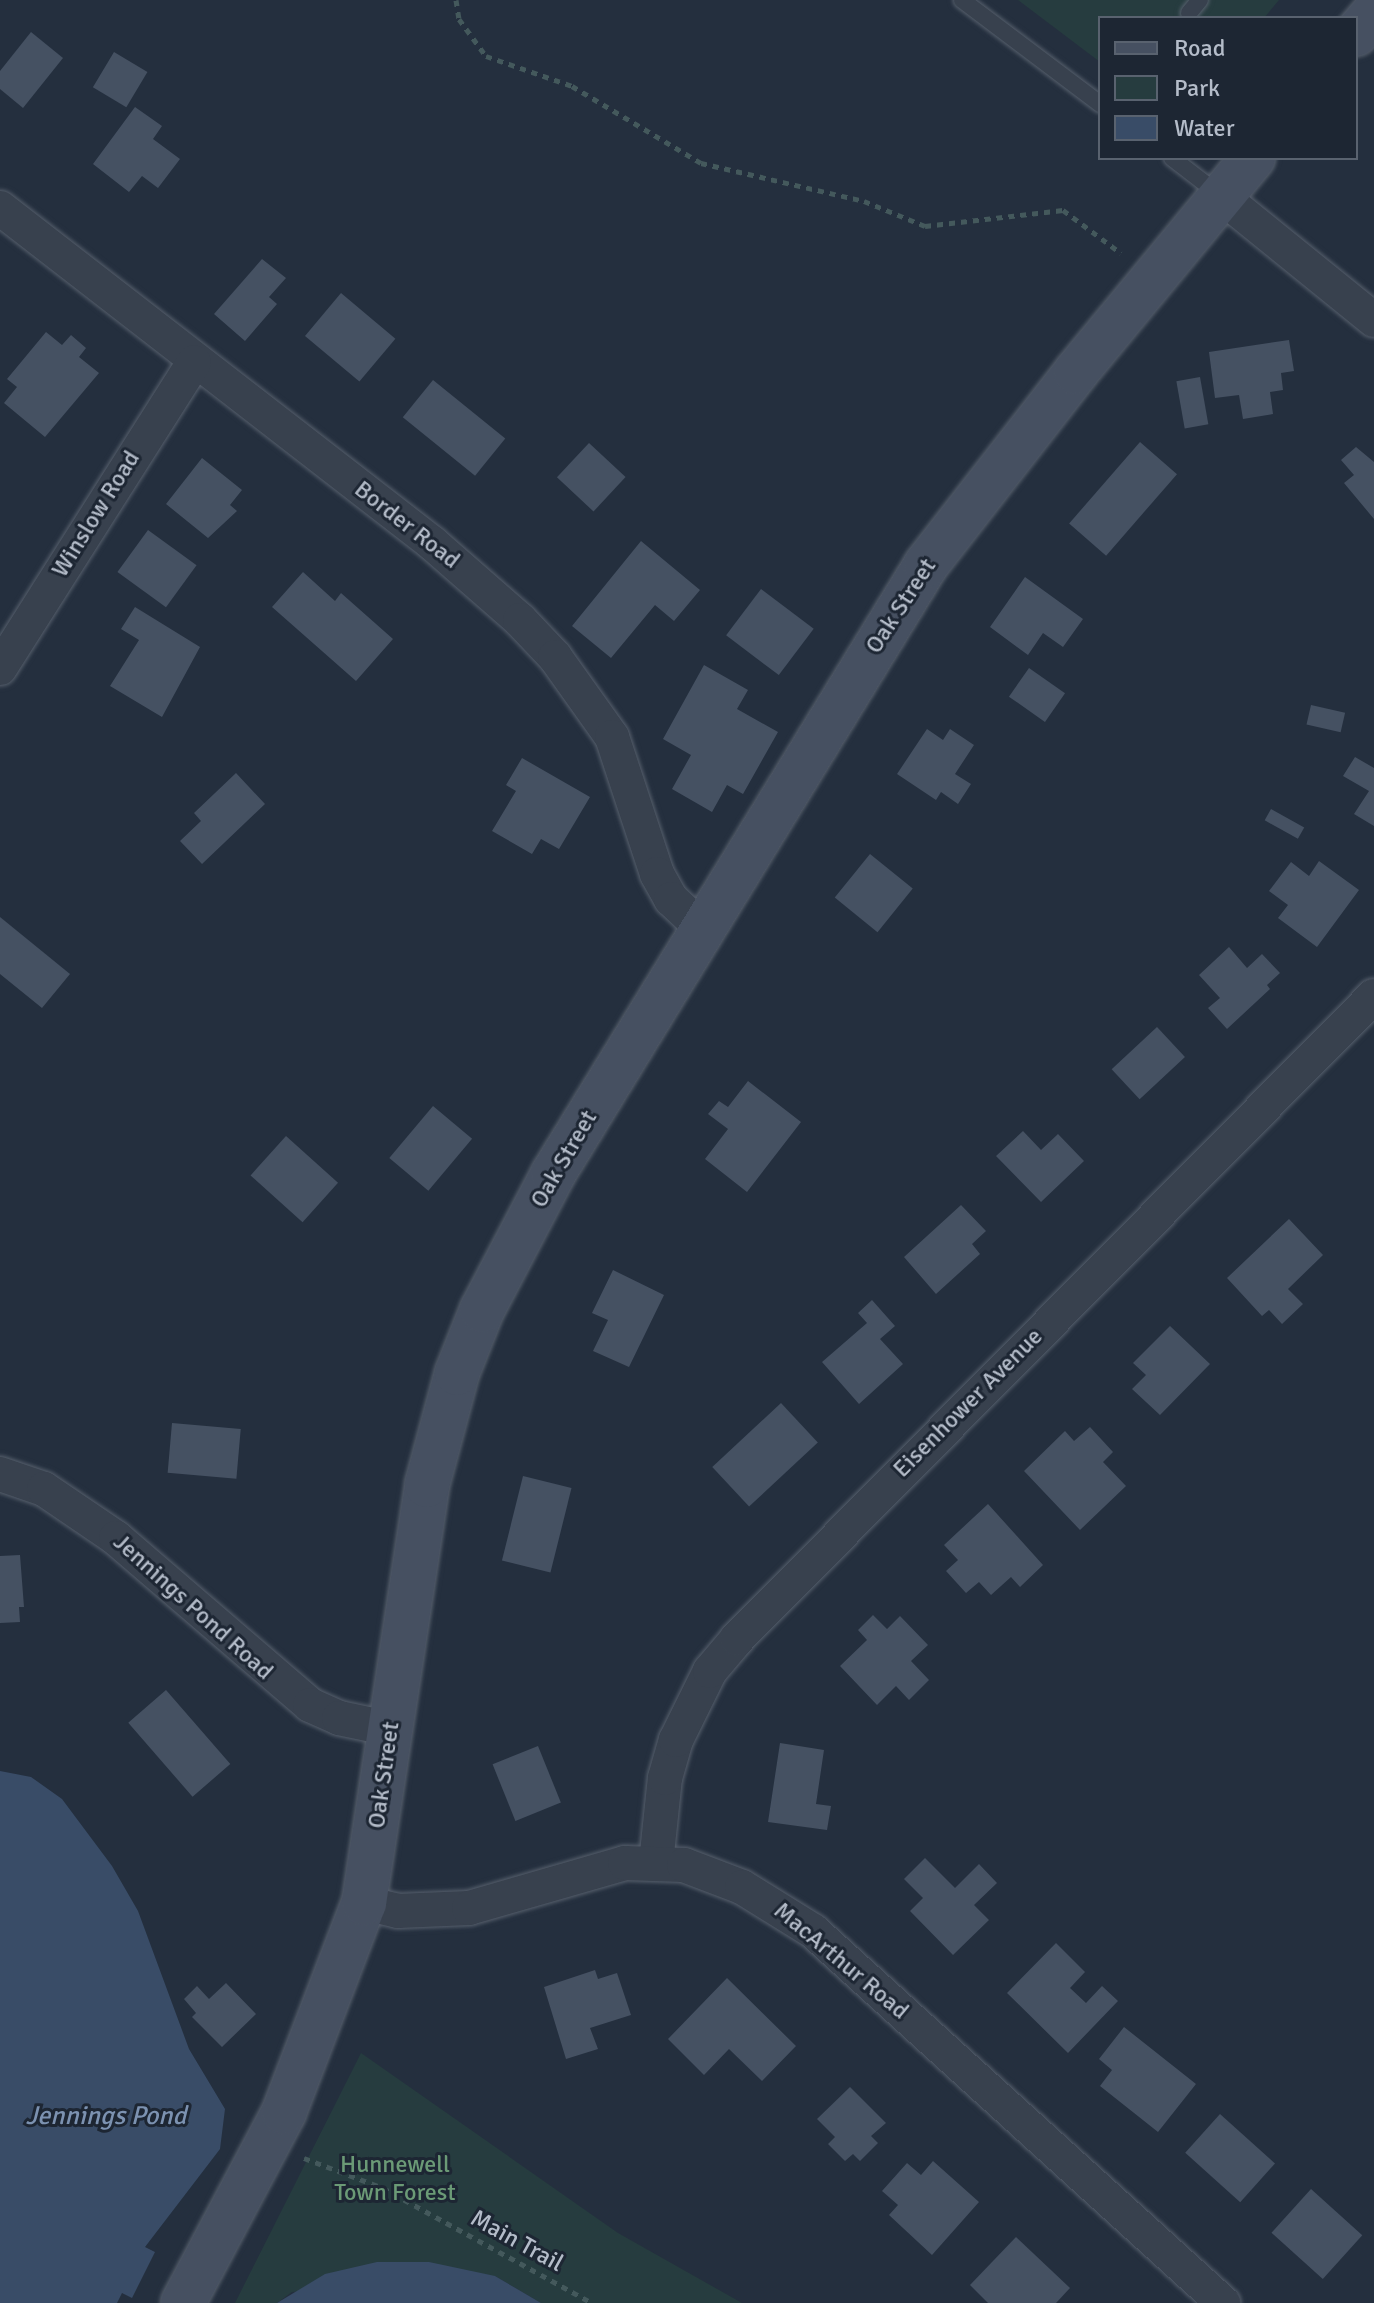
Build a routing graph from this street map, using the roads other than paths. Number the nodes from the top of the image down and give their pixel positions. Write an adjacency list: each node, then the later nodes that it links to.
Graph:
1 (962, 0): 4 (lane)
2 (1374, 13): 3 (street)
3 (1358, 32)
4 (1098, 102)
5 (1175, 160): 7 (lane)
6 (1251, 160): 7 (street, Oak Street)
7 (1221, 196): 9 (street); 12 (street, Oak Street)
8 (0, 208): 10 (street, Border Road)
9 (1374, 320)
10 (194, 362): 11 (street, Winslow Road); 12 (street, Border Road)
11 (0, 668)
12 (704, 930): 15 (street, Oak Street)
13 (1374, 996): 16 (street, Eisenhower Avenue)
14 (0, 1474): 15 (street, Jennings Pond Road)
15 (391, 1729): 17 (street, Oak Street)
16 (656, 1863): 17 (street, MacArthur Road); 19 (street, MacArthur Road)
17 (364, 1903): 18 (street, Oak Street)
18 (183, 2303)
19 (1223, 2303)

